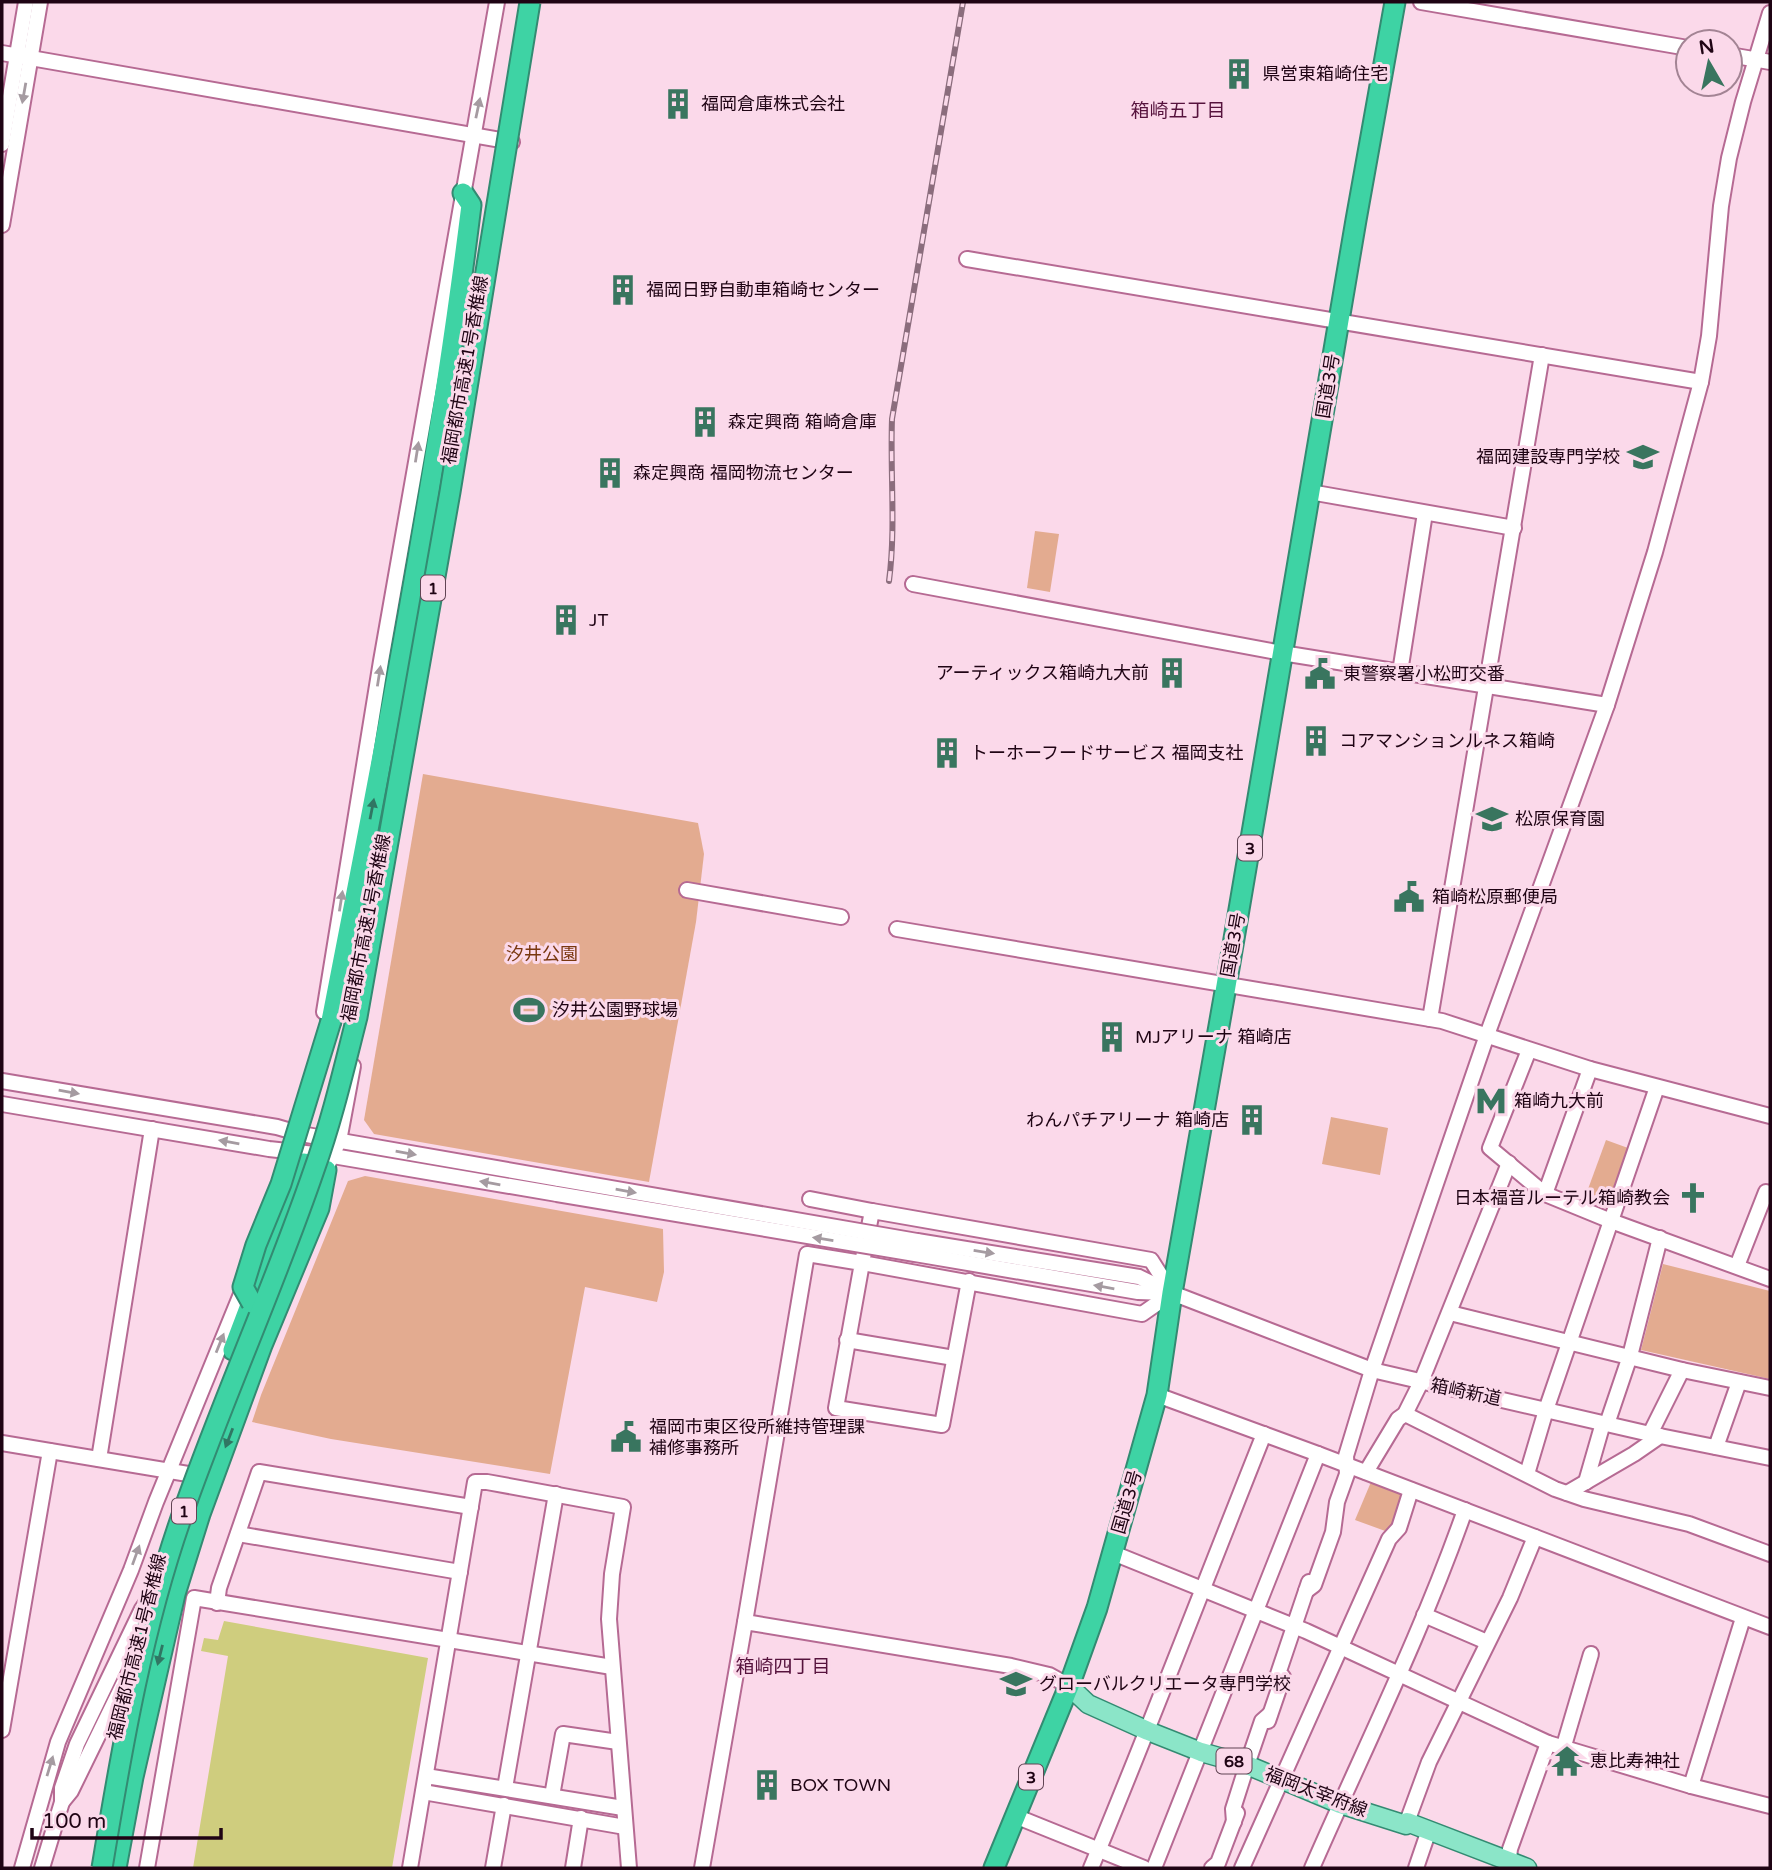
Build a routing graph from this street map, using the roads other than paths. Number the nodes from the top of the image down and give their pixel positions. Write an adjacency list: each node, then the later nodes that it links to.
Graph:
1 (26, 2): 10 (street)
2 (40, 2): 10 (street)
3 (497, 2): 13 (street, one-way to 3)
4 (530, 2): 14 (street); 60 (highway, 福岡都市高速1号香椎線 / 1, bridge); 143 (highway, 福岡都市高速1号香椎線 / 1, bridge)
5 (1395, 2): 19 (highway, 国道3号 / 3)
6 (1421, 2): 8 (street)
7 (1770, 13): 12 (street)
8 (1674, 46)
9 (2, 53): 10 (street)
10 (23, 57): 13 (street); 15 (street); 17 (street, one-way to 17)
11 (1744, 58): 12 (street)
12 (1763, 61): 21 (street)
13 (473, 134): 14 (street); 16 (street)
14 (512, 142): 44 (street)
15 (2, 144)
16 (463, 193): 43 (street, one-way to 16); 60 (highway, one-way to 16, bridge)
17 (2, 225)
18 (967, 259): 19 (street)
19 (1338, 322): 20 (street); 22 (highway, 国道3号 / 3)
20 (1542, 355): 21 (street); 24 (street)
21 (1702, 382): 29 (street)
22 (1311, 492): 23 (street); 26 (highway, 国道3号 / 3)
23 (1425, 513): 24 (street); 27 (street)
24 (1514, 528): 28 (street)
25 (913, 584): 26 (street)
26 (1282, 653): 27 (street); 33 (highway, 国道3号 / 3)
27 (1400, 671): 28 (street)
28 (1488, 686): 29 (street); 34 (street)
29 (1607, 705): 35 (street)
30 (687, 890): 31 (street)
31 (841, 917)
32 (897, 929): 33 (street)
33 (1226, 986): 34 (street); 59 (highway, 国道3号 / 3)
34 (1430, 1019): 35 (street)
35 (1487, 1035): 36 (street); 66 (street)
36 (1530, 1050): 37 (street); 47 (street)
37 (1590, 1069): 39 (street); 50 (street)
38 (2, 1081): 43 (street, one-way to 43)
39 (1657, 1087): 41 (street); 53 (street)
40 (2, 1104): 42 (street)
41 (1770, 1116)
42 (152, 1129): 45 (street, one-way to 42); 82 (street)
43 (301, 1134): 44 (street); 45 (street)
44 (339, 1141): 46 (street); 48 (street, one-way to 48)
45 (296, 1152): 46 (street); 84 (street, one-way to 45)
46 (330, 1163): 48 (street, one-way to 46); 87 (street); 144 (highway, one-way to 144)
47 (1509, 1163): 50 (street); 61 (street)
48 (558, 1187): 59 (street, 箱崎新道, bridge)
49 (1766, 1192): 56 (street)
50 (1545, 1194): 53 (street)
51 (810, 1199): 52 (street)
52 (872, 1211): 55 (street); 59 (street)
53 (1611, 1221): 54 (street); 63 (street)
54 (1660, 1238): 56 (street); 64 (street)
55 (862, 1263): 58 (street); 62 (street); 104 (street)
56 (1737, 1266): 57 (street)
57 (1770, 1279)
58 (969, 1281): 59 (street); 65 (street)
59 (1171, 1293): 66 (street, 箱崎新道); 71 (highway, 国道3号 / 3)
60 (251, 1303): 142 (highway, 福岡都市高速1号香椎線 / 1)
61 (1450, 1313): 63 (street); 68 (street)
62 (847, 1340): 65 (street); 65 (street)
63 (1570, 1341): 64 (street); 72 (street)
64 (1630, 1356): 67 (street); 74 (street)
65 (954, 1359)
66 (1372, 1370): 68 (street, 箱崎新道); 83 (street)
67 (1682, 1370): 69 (street); 76 (street)
68 (1421, 1382): 72 (street, 箱崎新道); 73 (street)
69 (1739, 1382): 70 (street); 78 (street)
70 (1770, 1388)
71 (1157, 1395): 75 (street); 96 (highway, 国道3号 / 3)
72 (1546, 1410): 74 (street, 箱崎新道); 86 (street)
73 (1405, 1414): 85 (street); 86 (street)
74 (1605, 1423): 76 (street, 箱崎新道); 88 (street)
75 (1264, 1434): 80 (street); 99 (street)
76 (1655, 1435): 78 (street, 箱崎新道); 88 (street)
77 (2, 1443): 79 (street)
78 (1716, 1447): 81 (street, 箱崎新道)
79 (50, 1451): 82 (street); 116 (street)
80 (1318, 1454): 83 (street); 101 (street)
81 (1770, 1458)
82 (99, 1459): 84 (street)
83 (1345, 1466): 85 (street); 105 (street)
84 (169, 1471): 87 (street); 139 (street, one-way to 84)
85 (1366, 1472): 89 (street)
86 (1527, 1474): 90 (street)
87 (194, 1475): 140 (street)
88 (1586, 1482): 90 (street)
89 (1411, 1490): 93 (street); 109 (street)
90 (1567, 1493): 97 (street)
91 (556, 1494): 92 (street); 110 (street); 112 (street)
92 (471, 1507): 94 (street); 98 (street)
93 (1465, 1510): 95 (street); 102 (street)
94 (238, 1534): 98 (street); 100 (street)
95 (1535, 1537): 103 (street); 108 (street)
96 (1112, 1553): 99 (street); 114 (highway, 国道3号 / 3)
97 (1770, 1554)
98 (460, 1572): 107 (street)
99 (1202, 1589): 101 (street); 117 (street)
100 (217, 1603): 107 (street); 145 (street)
101 (1257, 1611): 105 (street); 121 (street)
102 (1424, 1615): 108 (street); 113 (street)
103 (1743, 1618): 106 (street); 125 (street)
104 (745, 1622): 114 (street); 150 (street)
105 (1293, 1627): 109 (street); 122 (street)
106 (1770, 1627)
107 (450, 1640): 110 (street); 123 (street)
108 (1487, 1642): 115 (street)
109 (1342, 1647): 113 (street); 124 (street)
110 (528, 1653): 112 (street); 126 (street)
111 (1591, 1654): 120 (street)
112 (612, 1667): 118 (street)
113 (1399, 1675): 115 (street); 129 (street)
114 (1069, 1686): 117 (main road, 福岡太宰府線 / 68); 133 (highway, 国道3号 / 3)
115 (1457, 1702): 119 (street); 135 (street)
116 (2, 1730)
117 (1148, 1731): 121 (main road, 福岡太宰府線 / 68); 138 (street)
118 (618, 1742): 128 (street); 132 (street)
119 (1548, 1743): 120 (street); 141 (street)
120 (1563, 1749): 125 (street)
121 (1200, 1752): 122 (main road, 福岡太宰府線 / 68); 154 (street)
122 (1247, 1765): 124 (main road, 福岡太宰府線 / 68); 155 (street)
123 (426, 1776): 126 (street); 127 (street)
124 (1281, 1779): 129 (main road, 福岡太宰府線 / 68); 156 (street)
125 (1691, 1786): 131 (street)
126 (505, 1788): 128 (street)
127 (423, 1792): 130 (street); 146 (street)
128 (552, 1796): 132 (street)
129 (1340, 1804): 135 (main road, 福岡太宰府線 / 68); 157 (street)
130 (504, 1805): 134 (street); 147 (street)
131 (1770, 1806)
132 (623, 1808): 136 (street)
133 (1015, 1816): 138 (street); 151 (highway, 国道3号 / 3)
134 (581, 1818): 136 (street); 148 (street)
135 (1407, 1822): 137 (main road, 福岡太宰府線 / 68)
136 (625, 1827): 149 (street)
137 (1429, 1830): 141 (main road, 福岡太宰府線 / 68); 158 (street)
138 (1099, 1850): 152 (street); 153 (street)
139 (23, 1862)
140 (43, 1863)
141 (1509, 1865): 159 (main road, 福岡太宰府線 / 68)
142 (90, 1868)
143 (102, 1868)
144 (116, 1868)
145 (147, 1868)
146 (410, 1868)
147 (493, 1868)
148 (573, 1868)
149 (629, 1868)
150 (702, 1868)
151 (994, 1868)
152 (1091, 1868)
153 (1144, 1868)
154 (1154, 1868)
155 (1212, 1868)
156 (1242, 1868)
157 (1312, 1868)
158 (1416, 1868)
159 (1527, 1868)

